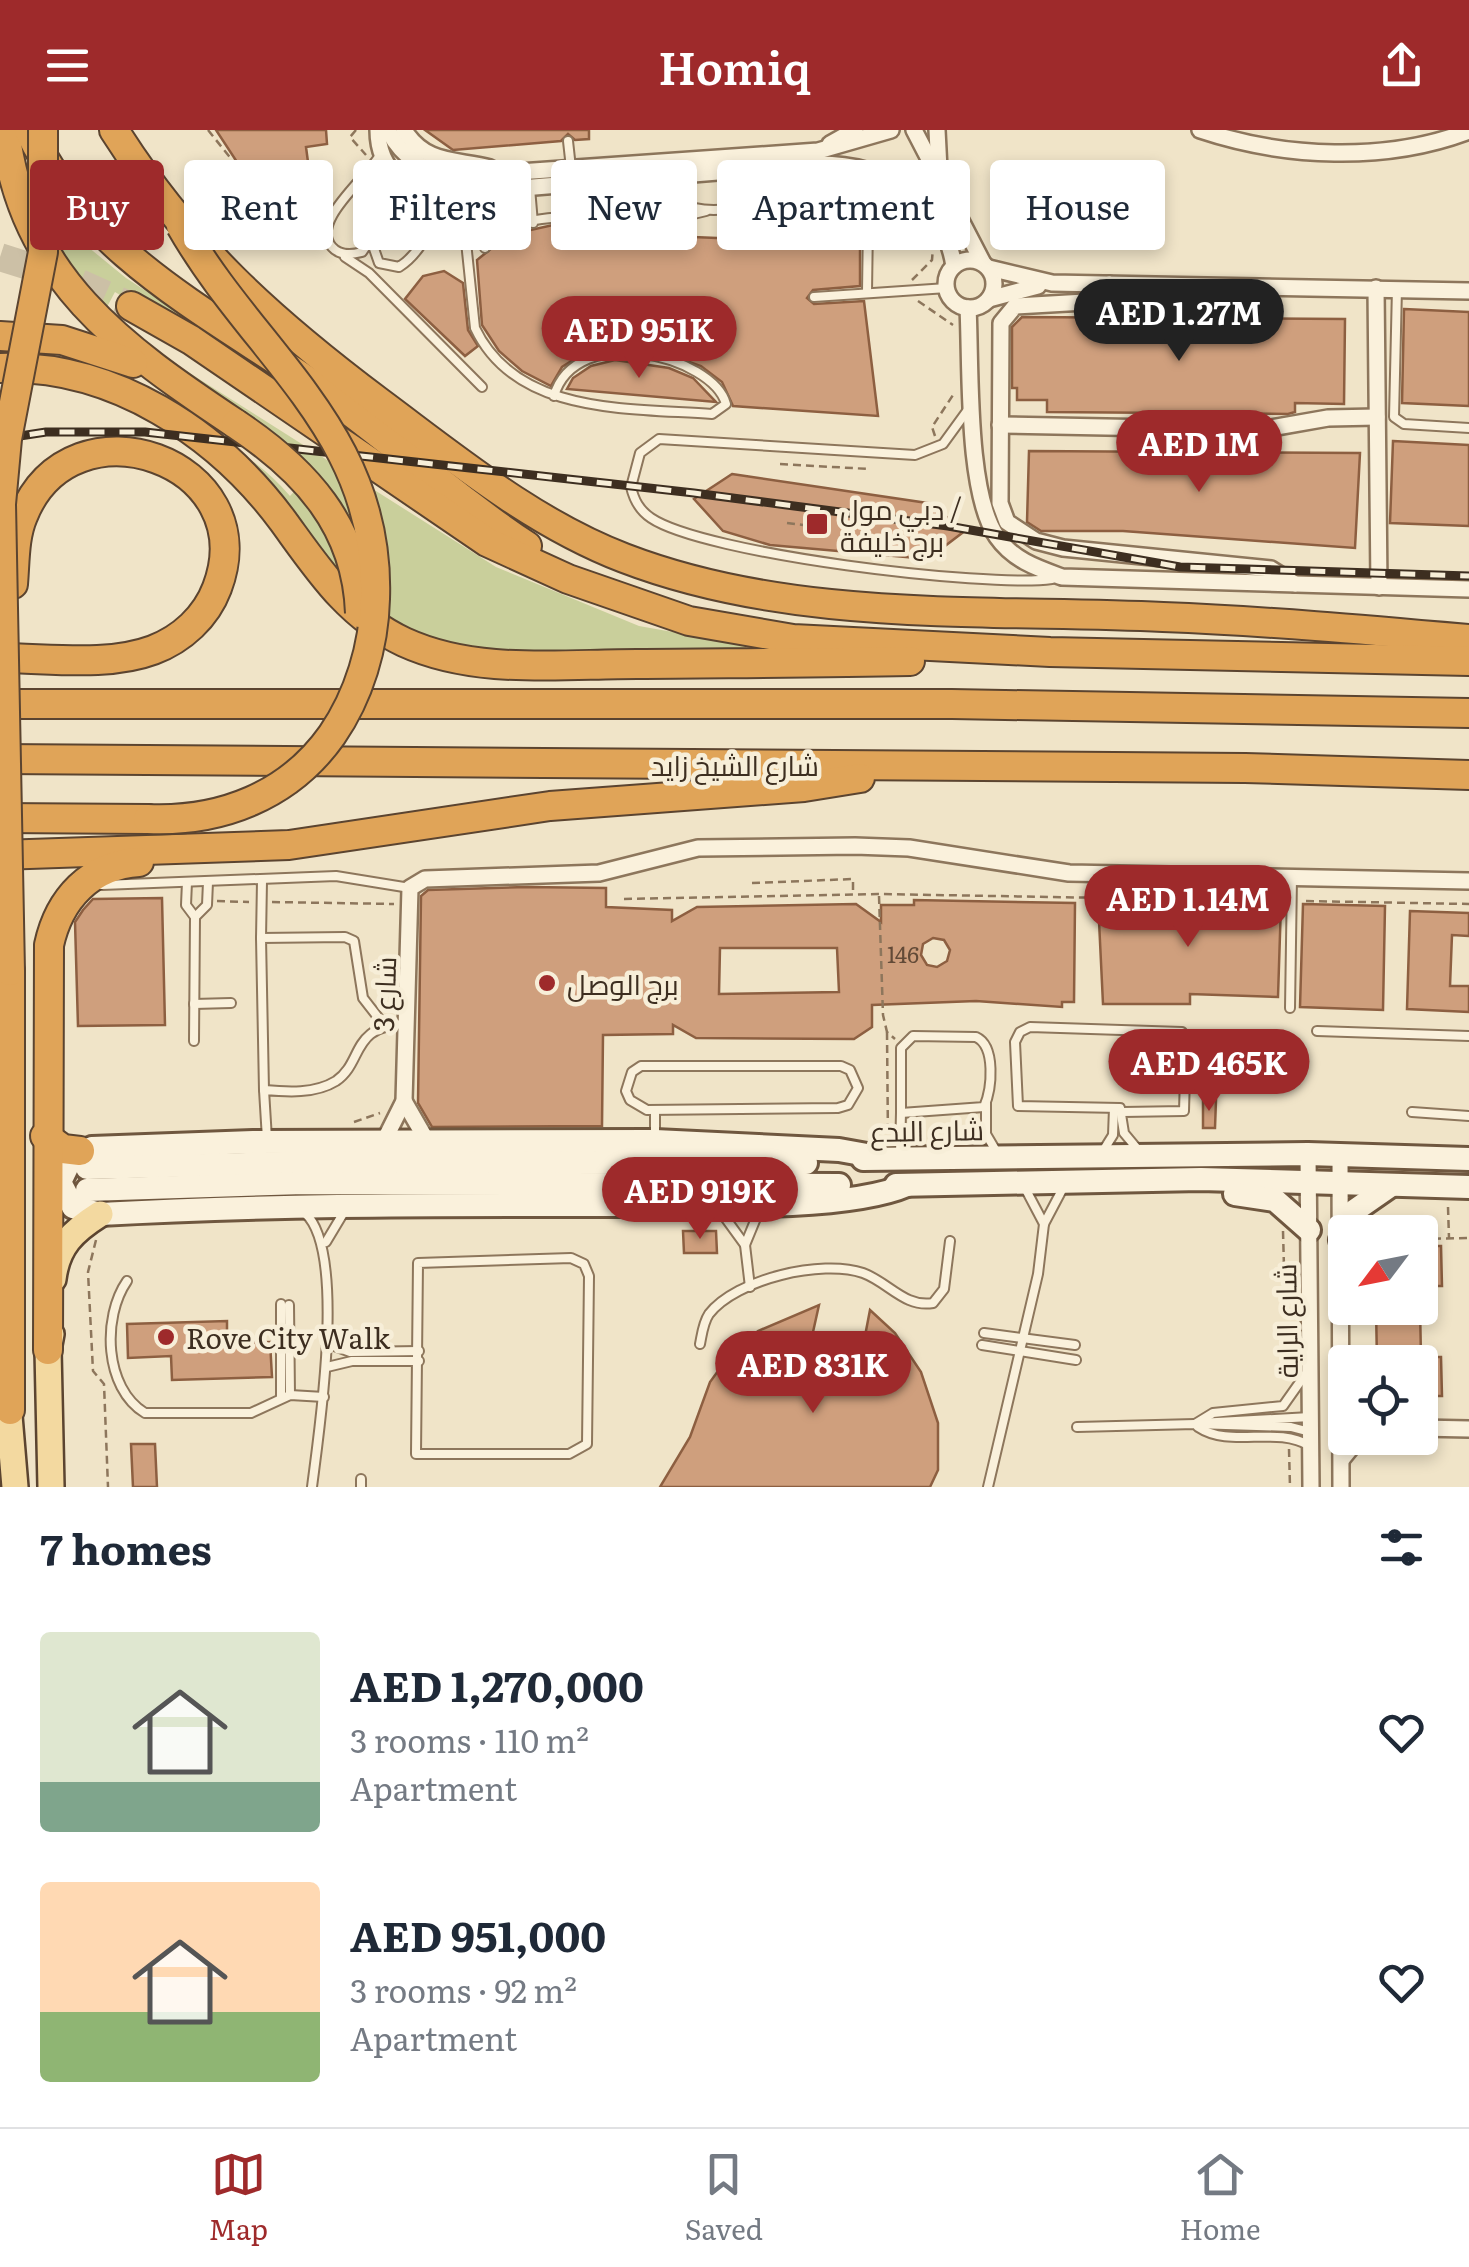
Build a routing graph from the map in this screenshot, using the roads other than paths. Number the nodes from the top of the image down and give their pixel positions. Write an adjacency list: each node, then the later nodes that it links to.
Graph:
1 (4, 130): 57 (highway)
2 (28, 130): 66 (highway)
3 (43, 130): 68 (highway, bridge)
4 (114, 130): 31 (highway)
5 (378, 130): 16 (street)
6 (388, 130): 18 (street)
7 (855, 130): 15 (street)
8 (891, 130): 15 (street)
9 (914, 130): 22 (street)
10 (937, 130): 23 (street)
11 (1200, 130): 12 (street)
12 (1469, 131)
13 (406, 132): 19 (street)
14 (568, 140): 20 (lane)
15 (818, 151): 21 (street)
16 (380, 155): 17 (street); 38 (lane)
17 (383, 160)
18 (414, 160)
19 (440, 160)
20 (572, 160)
21 (689, 160)
22 (929, 160)
23 (937, 160)
24 (531, 200): 30 (lane)
25 (697, 207): 27 (lane)
26 (717, 209): 27 (lane)
27 (707, 210): 28 (lane)
28 (697, 213)
29 (551, 220): 30 (lane)
30 (533, 223)
31 (180, 226): 69 (highway, bridge); 73 (highway, bridge)
32 (376, 234): 32 (lane)
33 (970, 238): 40 (street)
34 (364, 250): 38 (lane)
35 (467, 250): 59 (lane)
36 (868, 250): 48 (lane)
37 (950, 250): 39 (street)
38 (342, 254): 56 (lane)
39 (954, 266): 40 (street); 44 (street)
40 (986, 266): 41 (street); 50 (street)
41 (1052, 284): 42 (street); 50 (street)
42 (1109, 284): 43 (street); 61 (street)
43 (1184, 284): 45 (street); 53 (lane)
44 (946, 288): 48 (lane); 52 (street)
45 (1376, 288): 46 (street); 60 (street)
46 (1397, 288): 47 (street); 62 (lane)
47 (1469, 290)
48 (867, 292): 49 (lane)
49 (814, 296)
50 (989, 299): 52 (street)
51 (131, 306): 66 (highway)
52 (968, 308): 58 (street)
53 (1183, 318)
54 (0, 336): 57 (highway)
55 (0, 368): 70 (highway)
56 (482, 387)
57 (192, 394): 73 (highway, bridge)
58 (973, 394): 63 (street); 63 (lane)
59 (554, 396): 59 (lane)
60 (1377, 417): 61 (street); 65 (street)
61 (1000, 426): 64 (street)
62 (1469, 428)
63 (1062, 577): 64 (street)
64 (1295, 584): 65 (street)
65 (1379, 586): 67 (street)
66 (596, 588): 70 (highway)
67 (1469, 589)
68 (3, 624): 71 (highway, bridge); 158 (highway, bridge)
69 (1469, 639)
70 (1050, 652): 72 (highway)
71 (0, 658)
72 (1469, 662)
73 (364, 664): 79 (highway, bridge)
74 (0, 704): 75 (highway)
75 (1469, 713)
76 (0, 759): 77 (highway, شارع الشيخ زايد)
77 (935, 766): 78 (highway, شارع الشيخ زايد); 80 (highway)
78 (1469, 775)
79 (0, 818)
80 (219, 849): 81 (highway); 107 (highway)
81 (0, 855)
82 (1292, 877): 84 (street); 88 (street); 93 (lane)
83 (262, 880): 86 (lane); 88 (lane); 90 (lane)
84 (1469, 881)
85 (187, 882): 86 (lane); 87 (lane); 89 (lane)
86 (208, 882): 89 (lane)
87 (84, 891)
88 (410, 896): 95 (street, شارع 3)
89 (195, 917): 92 (lane)
90 (261, 938): 94 (lane); 99 (lane)
91 (231, 1003): 92 (lane)
92 (194, 1004): 98 (lane)
93 (1290, 1008)
94 (384, 1024): 95 (lane); 99 (lane)
95 (406, 1024): 100 (street, شارع 3)
96 (1317, 1030): 97 (lane)
97 (1469, 1036)
98 (194, 1041)
99 (264, 1090): 111 (lane)
100 (404, 1101): 108 (street, شارع 3); 109 (street)
101 (986, 1104): 105 (lane); 105 (lane); 116 (lane)
102 (655, 1110): 102 (lane); 110 (lane)
103 (1118, 1110): 103 (lane); 115 (lane); 117 (lane)
104 (1412, 1112): 106 (lane)
105 (901, 1113): 112 (lane)
106 (1469, 1116)
107 (45, 1136): 119 (highway); 151 (highway)
108 (384, 1141): 109 (main road); 111 (main road)
109 (427, 1141): 110 (main road)
110 (655, 1141): 112 (main road)
111 (266, 1142): 119 (main road)
112 (893, 1152): 116 (main road, شارع البدع); 119 (main road, شارع البدع)
113 (1308, 1154): 114 (main road, شارع البدع); 115 (main road, شارع البدع); 121 (street, شارع الراية)
114 (1340, 1155): 118 (main road, شارع البدع); 122 (street, شارع الراية)
115 (1145, 1157): 117 (main road, شارع البدع)
116 (1009, 1158): 117 (main road, شارع البدع)
117 (1096, 1158)
118 (1469, 1159)
119 (85, 1170): 125 (main road, شارع البدع); 132 (main road)
120 (1201, 1179): 121 (main road, شارع البدع); 123 (main road, شارع البدع); 136 (main road)
121 (1308, 1182): 122 (main road, شارع البدع); 136 (street, شارع الراية)
122 (1340, 1182): 124 (main road, شارع البدع); 133 (street, شارع الراية)
123 (1067, 1184): 126 (main road, شارع البدع); 135 (lane)
124 (1394, 1184): 127 (main road, شارع البدع); 134 (main road)
125 (907, 1185): 126 (main road, شارع البدع); 128 (main road)
126 (1022, 1185): 135 (lane)
127 (1459, 1186)
128 (770, 1202): 129 (main road); 138 (lane)
129 (712, 1204): 130 (main road); 138 (lane)
130 (354, 1205): 131 (main road); 139 (lane)
131 (294, 1206): 132 (main road); 139 (lane)
132 (98, 1215): 151 (main road)
133 (1341, 1215)
134 (1355, 1215)
135 (1044, 1224): 144 (lane)
136 (1309, 1230): 154 (street, شارع الراية)
137 (950, 1240): 141 (lane)
138 (745, 1245): 141 (lane)
139 (324, 1247): 145 (lane)
140 (127, 1281): 156 (lane)
141 (750, 1288): 146 (lane)
142 (285, 1304): 156 (lane)
143 (984, 1333): 144 (lane)
144 (1023, 1338): 148 (lane); 150 (lane)
145 (326, 1343): 152 (lane); 155 (lane)
146 (700, 1344)
147 (982, 1344): 150 (lane)
148 (1076, 1345)
149 (0, 1349): 158 (main road)
150 (1020, 1349): 153 (lane); 170 (lane)
151 (48, 1350): 168 (main road)
152 (419, 1356): 152 (lane); 155 (lane)
153 (1076, 1360)
154 (1310, 1366): 159 (lane); 163 (street, شارع الراية)
155 (326, 1367): 157 (lane)
156 (286, 1397): 157 (lane)
157 (324, 1397): 169 (lane)
158 (10, 1410): 167 (main road)
159 (1194, 1424): 160 (lane); 163 (lane); 163 (lane); 163 (lane)
160 (1076, 1427)
161 (1438, 1428): 162 (street)
162 (1469, 1428)
163 (1310, 1432): 166 (street); 171 (street, شارع الراية)
164 (1341, 1455): 166 (street, شارع الراية)
165 (1347, 1455): 166 (street)
166 (1341, 1463): 172 (street, شارع الراية)
167 (15, 1487)
168 (51, 1487)
169 (312, 1487)
170 (988, 1487)
171 (1311, 1487)
172 (1342, 1487)

